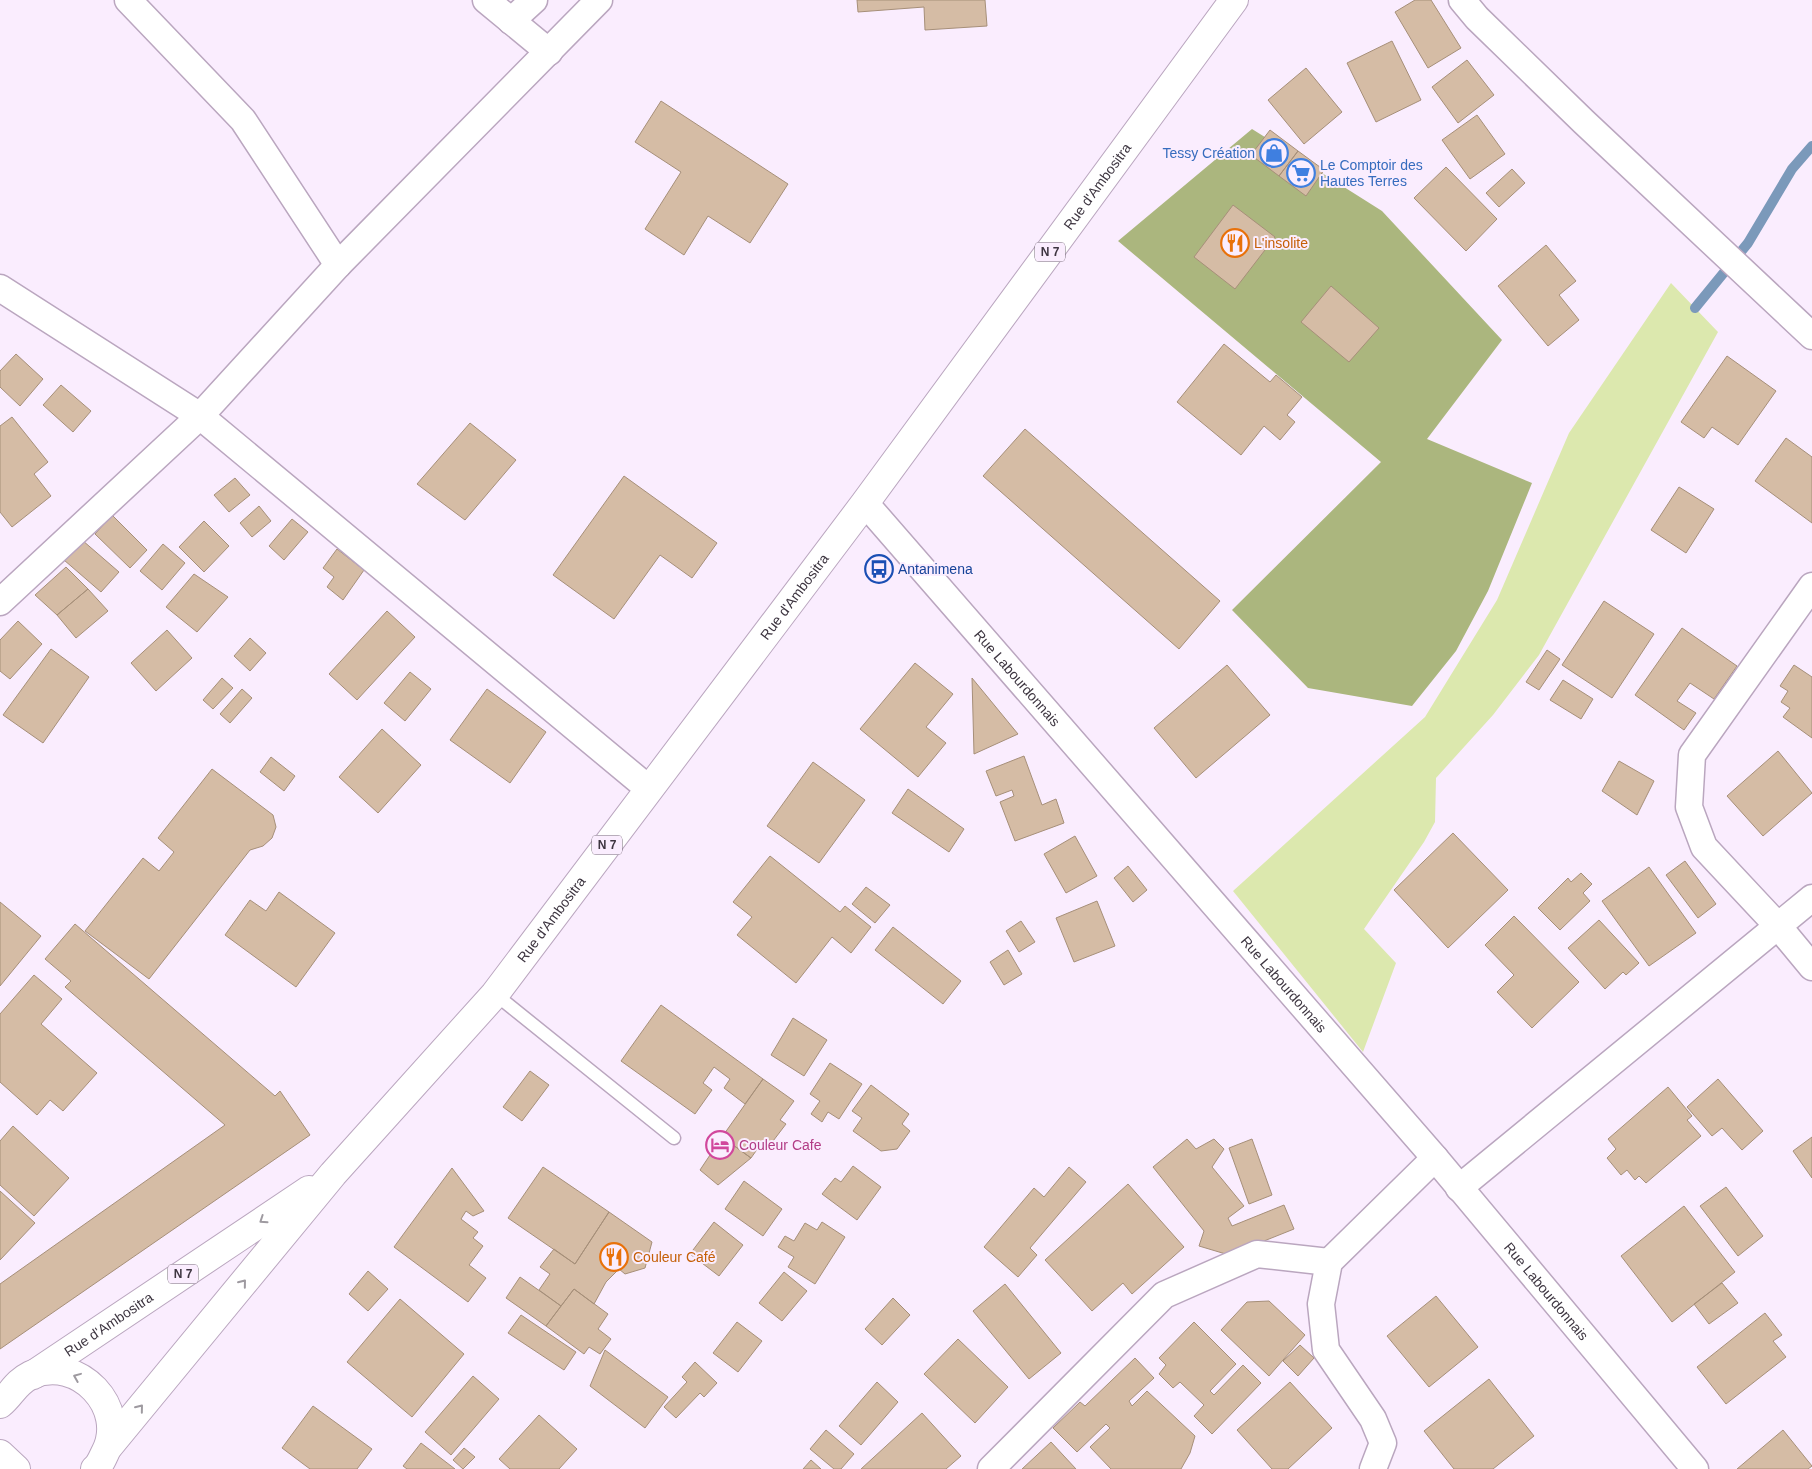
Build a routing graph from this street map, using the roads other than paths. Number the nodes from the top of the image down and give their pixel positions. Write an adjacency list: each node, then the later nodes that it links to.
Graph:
1 (128, 0): 9 (street)
2 (486, 0): 7 (street)
3 (534, 0): 7 (street)
4 (600, 0): 8 (street)
5 (1234, 0): 13 (main road, Rue d'Ambositra / N 7)
6 (1462, 0): 11 (street)
7 (512, 21): 8 (street)
8 (550, 52): 9 (street)
9 (338, 265): 12 (street)
10 (0, 288): 12 (street)
11 (1812, 336)
12 (200, 416): 15 (street); 16 (street)
13 (865, 503): 16 (main road, Rue d'Ambositra / N 7); 22 (street, Rue Labourdonnais)
14 (1812, 586): 18 (street)
15 (0, 602)
16 (650, 789): 20 (main road, Rue d'Ambositra / N 7)
17 (1812, 898): 18 (street)
18 (1778, 926): 19 (street); 24 (street)
19 (1812, 967)
20 (495, 994): 21 (lane); 23 (main road, Rue d'Ambositra / N 7)
21 (674, 1138)
22 (1435, 1158): 24 (street, Rue Labourdonnais); 25 (street)
23 (333, 1174): 26 (main road, Rue d'Ambositra / N 7, one-way to 26); 28 (main road, Rue d'Ambositra / N 7, one-way to 23)
24 (1459, 1188): 32 (street, Rue Labourdonnais)
25 (1329, 1262): 30 (street); 31 (street)
26 (33, 1374): 27 (main road, N 7); 28 (main road, one-way to 26)
27 (1, 1406)
28 (109, 1446): 29 (main road, N 7)
29 (94, 1469)
30 (990, 1469)
31 (1373, 1469)
32 (1695, 1469)

